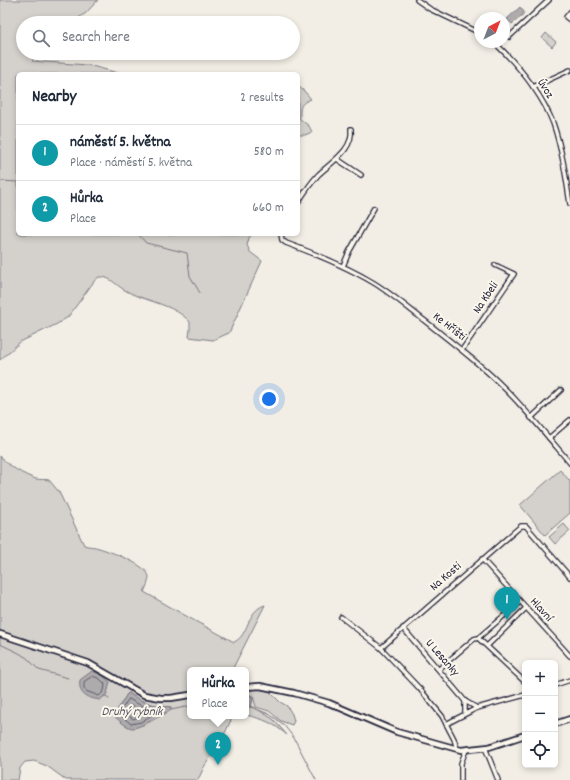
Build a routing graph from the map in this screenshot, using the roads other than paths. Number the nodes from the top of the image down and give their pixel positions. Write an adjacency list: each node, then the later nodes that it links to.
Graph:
1 (417, 0): 5 (street)
2 (549, 0): 6 (street)
3 (570, 12): 4 (street)
4 (570, 20)
5 (474, 30)
6 (510, 36)
7 (500, 48): 9 (street, Úvoz)
8 (570, 70): 9 (street)
9 (533, 87): 13 (street, Úvoz)
10 (351, 129): 11 (street)
11 (337, 159): 12 (street); 14 (street)
12 (362, 175)
13 (568, 180): 15 (street, Úvoz)
14 (300, 200)
15 (570, 204)
16 (374, 208): 19 (street)
17 (281, 236): 19 (street, Ke Hřišti)
18 (495, 265): 20 (street, Na Kbeli)
19 (343, 266): 20 (street, Ke Hřišti)
20 (462, 350): 22 (street, Ke Hřišti)
21 (561, 390): 22 (street)
22 (531, 418): 24 (street, Ke Hřišti)
23 (570, 420): 24 (street)
24 (549, 438): 25 (street, Ke Hřišti)
25 (570, 464)
26 (482, 558): 27 (street, Na Kosti); 28 (street, Hlavní); 31 (street, Na Kosti)
27 (570, 577)
28 (520, 602): 29 (street, Hlavní); 33 (street)
29 (526, 608): 34 (street); 36 (street, Hlavní)
30 (341, 617): 35 (street)
31 (403, 628): 35 (street, Na Kosti); 37 (street, U Lesanky)
32 (0, 634): 42 (street)
33 (478, 638): 34 (street); 37 (street)
34 (487, 646): 38 (street)
35 (381, 648): 49 (street)
36 (570, 656)
37 (439, 669): 44 (street, U Lesanky)
38 (522, 679)
39 (570, 680): 40 (street)
40 (558, 684)
41 (249, 687): 52 (street)
42 (187, 695)
43 (522, 696): 45 (street)
44 (465, 701): 45 (street, U Lesanky); 46 (street)
45 (477, 708): 46 (street)
46 (465, 713): 49 (street)
47 (570, 719): 48 (street)
48 (558, 723)
49 (446, 724): 52 (street)
50 (522, 736): 51 (street)
51 (486, 748): 53 (street); 55 (street)
52 (457, 749): 53 (street)
53 (466, 750): 54 (street)
54 (461, 780)
55 (498, 780)

